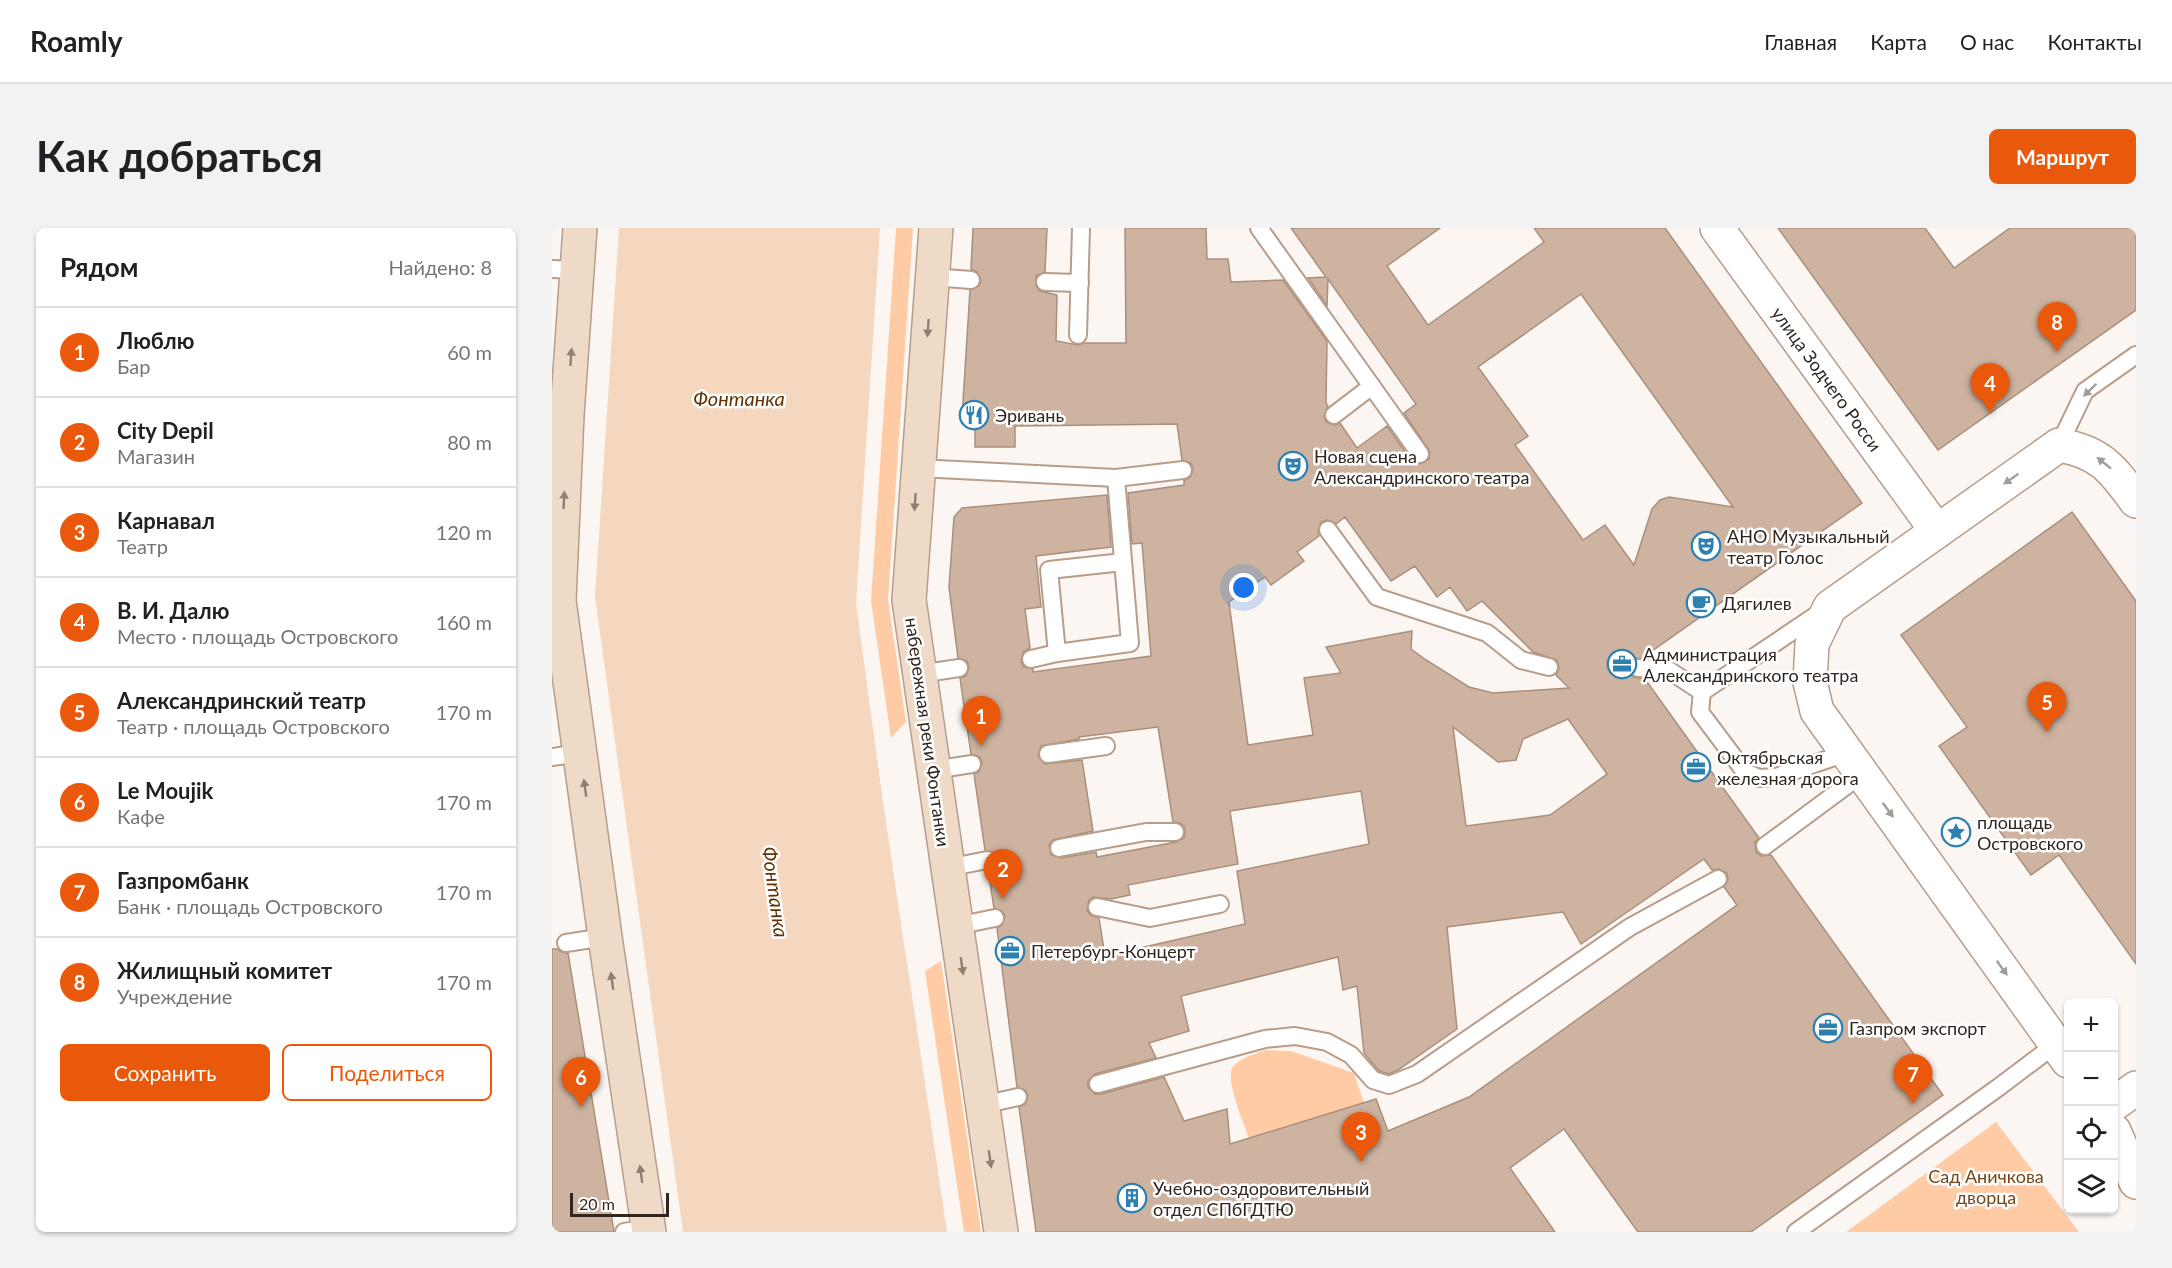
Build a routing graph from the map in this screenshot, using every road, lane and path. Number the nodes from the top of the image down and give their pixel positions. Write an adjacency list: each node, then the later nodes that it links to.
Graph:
1 (580, 228): 6 (main road)
2 (936, 228): 7 (main road, набережная реки Фонтанки)
3 (1081, 228): 10 (lane)
4 (1258, 228): 13 (lane)
5 (1717, 228): 22 (street, улица Зодчего Росси)
6 (564, 270): 34 (main road, one-way to 6)
7 (932, 277): 8 (lane); 17 (main road, набережная реки Фонтанки, one-way to 17)
8 (971, 280)
9 (1045, 282): 10 (lane)
10 (1080, 283): 11 (lane)
11 (1078, 335)
12 (2136, 355): 15 (lane, one-way to 15)
13 (1372, 386): 14 (lane); 16 (lane)
14 (1334, 415)
15 (2059, 445): 20 (street, one-way to 15); 22 (street, one-way to 22)
16 (1420, 454)
17 (917, 468): 19 (lane); 30 (main road, набережная реки Фонтанки, one-way to 30)
18 (1183, 470): 19 (lane)
19 (1116, 478): 23 (lane)
20 (2136, 501)
21 (1328, 530): 28 (lane)
22 (1937, 531): 24 (street)
23 (1123, 562): 25 (lane); 25 (lane)
24 (1830, 607): 31 (lane); 35 (street)
25 (1057, 653): 26 (lane)
26 (1031, 659)
27 (959, 668): 30 (lane)
28 (1549, 668)
29 (1638, 668): 31 (lane)
30 (919, 674): 37 (main road, набережная реки Фонтанки)
31 (1702, 692): 35 (lane)
32 (1106, 746): 33 (lane)
33 (1048, 754)
34 (566, 755): 48 (main road, one-way to 34)
35 (1854, 763): 39 (lane); 50 (street, one-way to 50)
36 (972, 764): 37 (lane)
37 (933, 770): 42 (main road, набережная реки Фонтанки)
38 (1175, 832): 40 (lane)
39 (1765, 846)
40 (1059, 848)
41 (987, 860): 42 (lane)
42 (947, 868): 47 (main road, набережная реки Фонтанки)
43 (1718, 879): 51 (lane)
44 (1220, 904): 45 (lane)
45 (1097, 907)
46 (995, 918): 47 (lane)
47 (956, 926): 55 (main road, набережная реки Фонтанки, one-way to 55)
48 (605, 937): 49 (lane); 58 (main road, one-way to 48)
49 (566, 943)
50 (2062, 1052): 60 (lane)
51 (1098, 1084)
52 (2136, 1089): 54 (street)
53 (1018, 1097): 55 (lane)
54 (2118, 1101)
55 (982, 1104): 59 (main road, набережная реки Фонтанки, one-way to 59)
56 (2118, 1140): 57 (street)
57 (2136, 1182)
58 (641, 1231)
59 (1001, 1232)
60 (1796, 1232)

